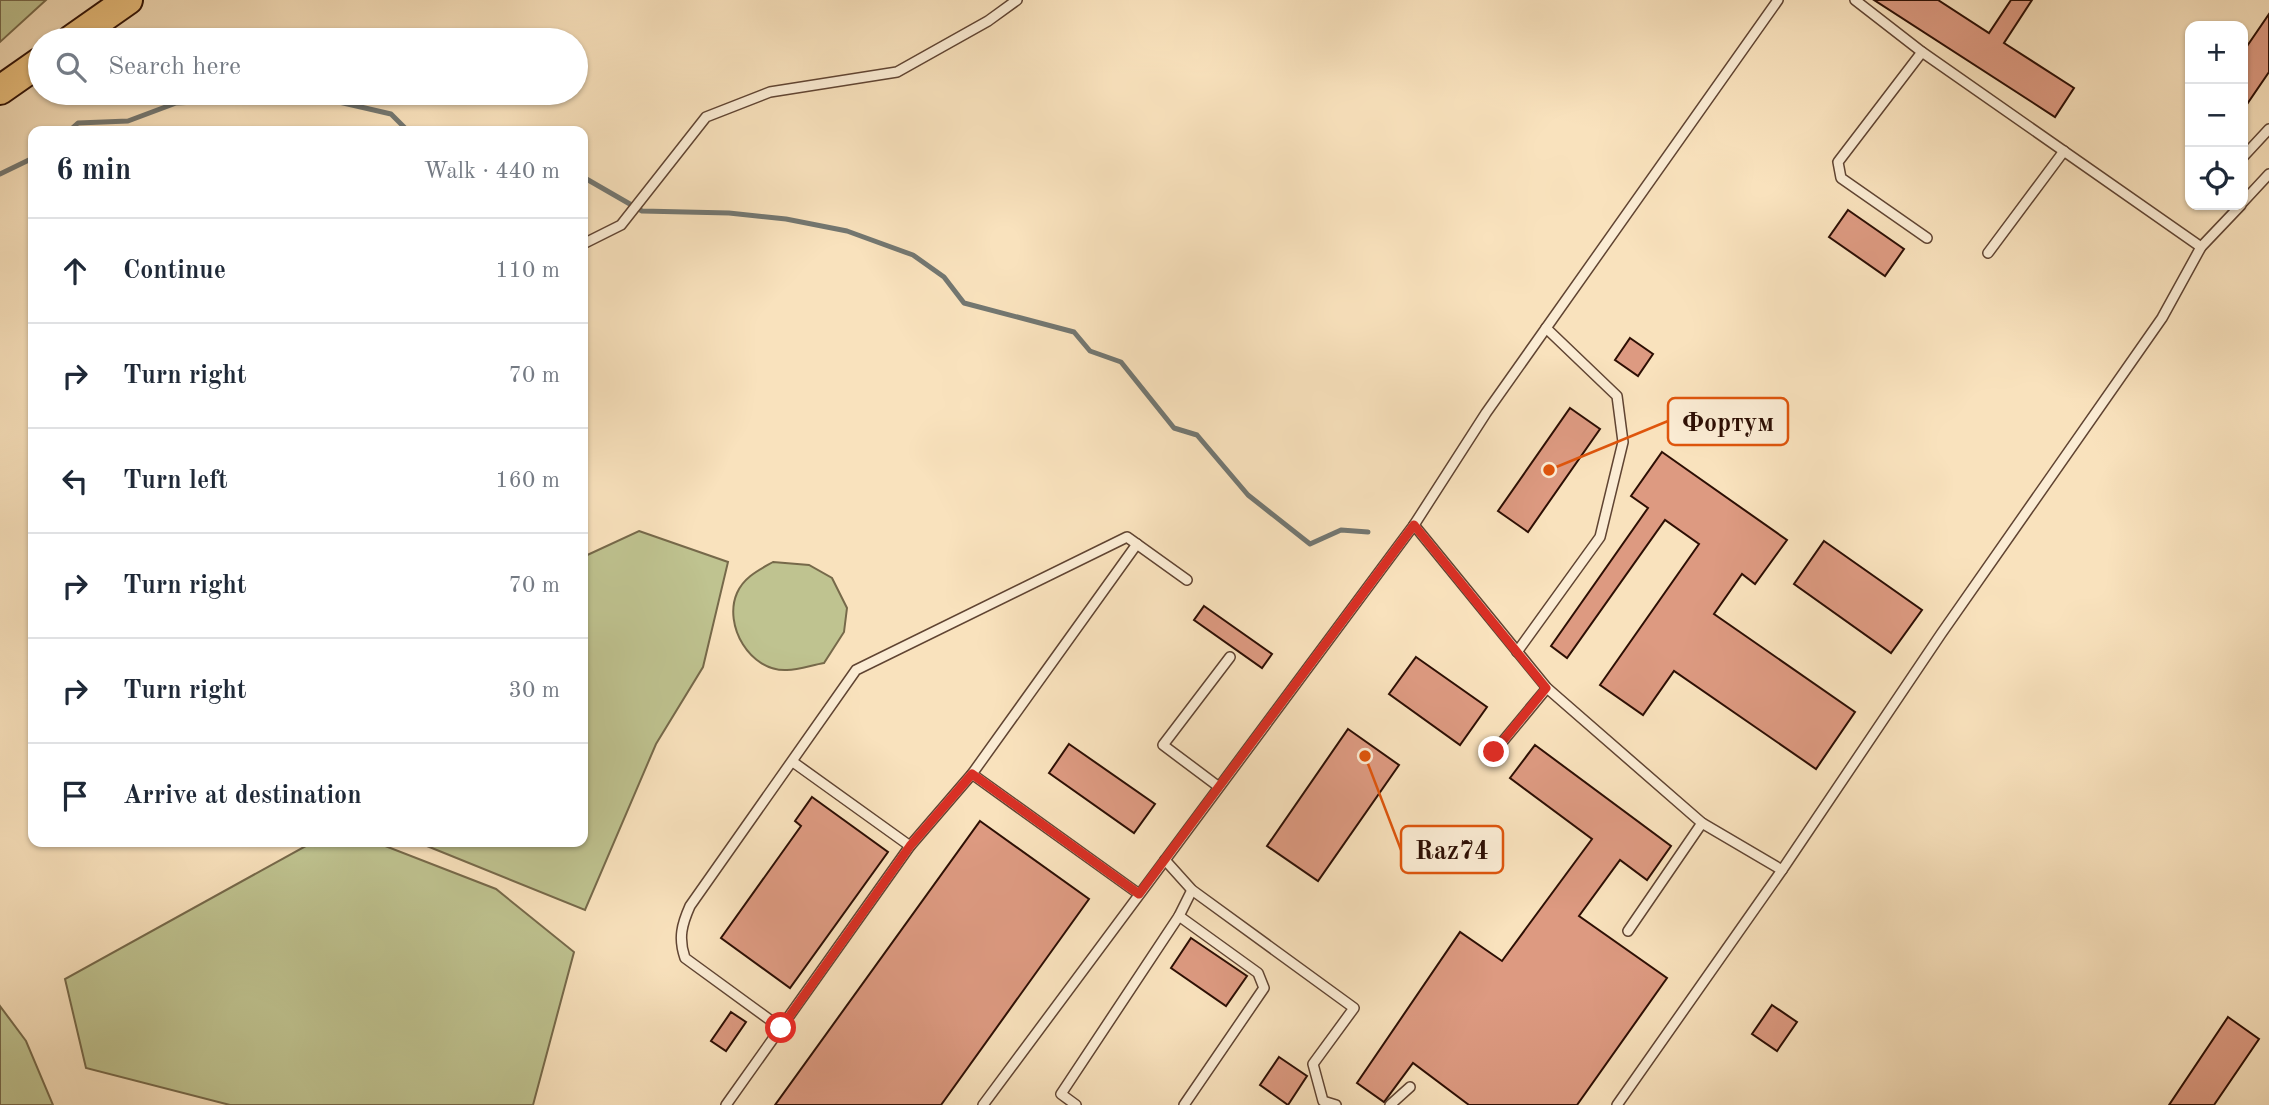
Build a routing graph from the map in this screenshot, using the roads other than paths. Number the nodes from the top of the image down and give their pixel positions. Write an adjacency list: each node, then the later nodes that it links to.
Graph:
1 (128, 0): 5 (main road)
2 (1017, 0): 16 (lane)
3 (1778, 0): 19 (lane)
4 (1855, 0): 6 (lane)
5 (88, 28)
6 (1922, 52): 10 (lane); 15 (lane)
7 (28, 70): 8 (main road)
8 (0, 90)
9 (2269, 129): 11 (lane)
10 (2064, 151): 17 (lane); 18 (lane)
11 (2248, 152)
12 (2269, 174): 13 (lane)
13 (2248, 197)
14 (2236, 210): 17 (lane)
15 (1927, 238)
16 (588, 242)
17 (2201, 247): 33 (lane)
18 (1988, 253)
19 (1546, 328): 20 (lane); 23 (lane)
20 (1414, 525): 23 (lane); 29 (lane)
21 (1137, 544): 22 (lane); 27 (lane); 28 (lane)
22 (1187, 580)
23 (1517, 652): 25 (lane)
24 (1230, 657): 29 (lane)
25 (1546, 688): 26 (lane); 30 (lane)
26 (1494, 752)
27 (793, 762): 31 (lane); 38 (lane)
28 (972, 774): 31 (lane); 35 (lane)
29 (1219, 787): 32 (lane)
30 (1702, 823): 33 (lane); 37 (lane)
31 (910, 846): 38 (lane)
32 (1165, 860): 34 (lane); 35 (lane)
33 (1782, 870): 46 (lane)
34 (1192, 890): 36 (lane); 44 (lane)
35 (1139, 894): 41 (lane)
36 (1178, 916): 42 (lane); 43 (lane)
37 (1628, 931)
38 (781, 1028): 40 (lane)
39 (1410, 1087): 45 (lane)
40 (726, 1105)
41 (984, 1105)
42 (1076, 1105)
43 (1184, 1105)
44 (1336, 1105)
45 (1390, 1105)
46 (1617, 1105)

